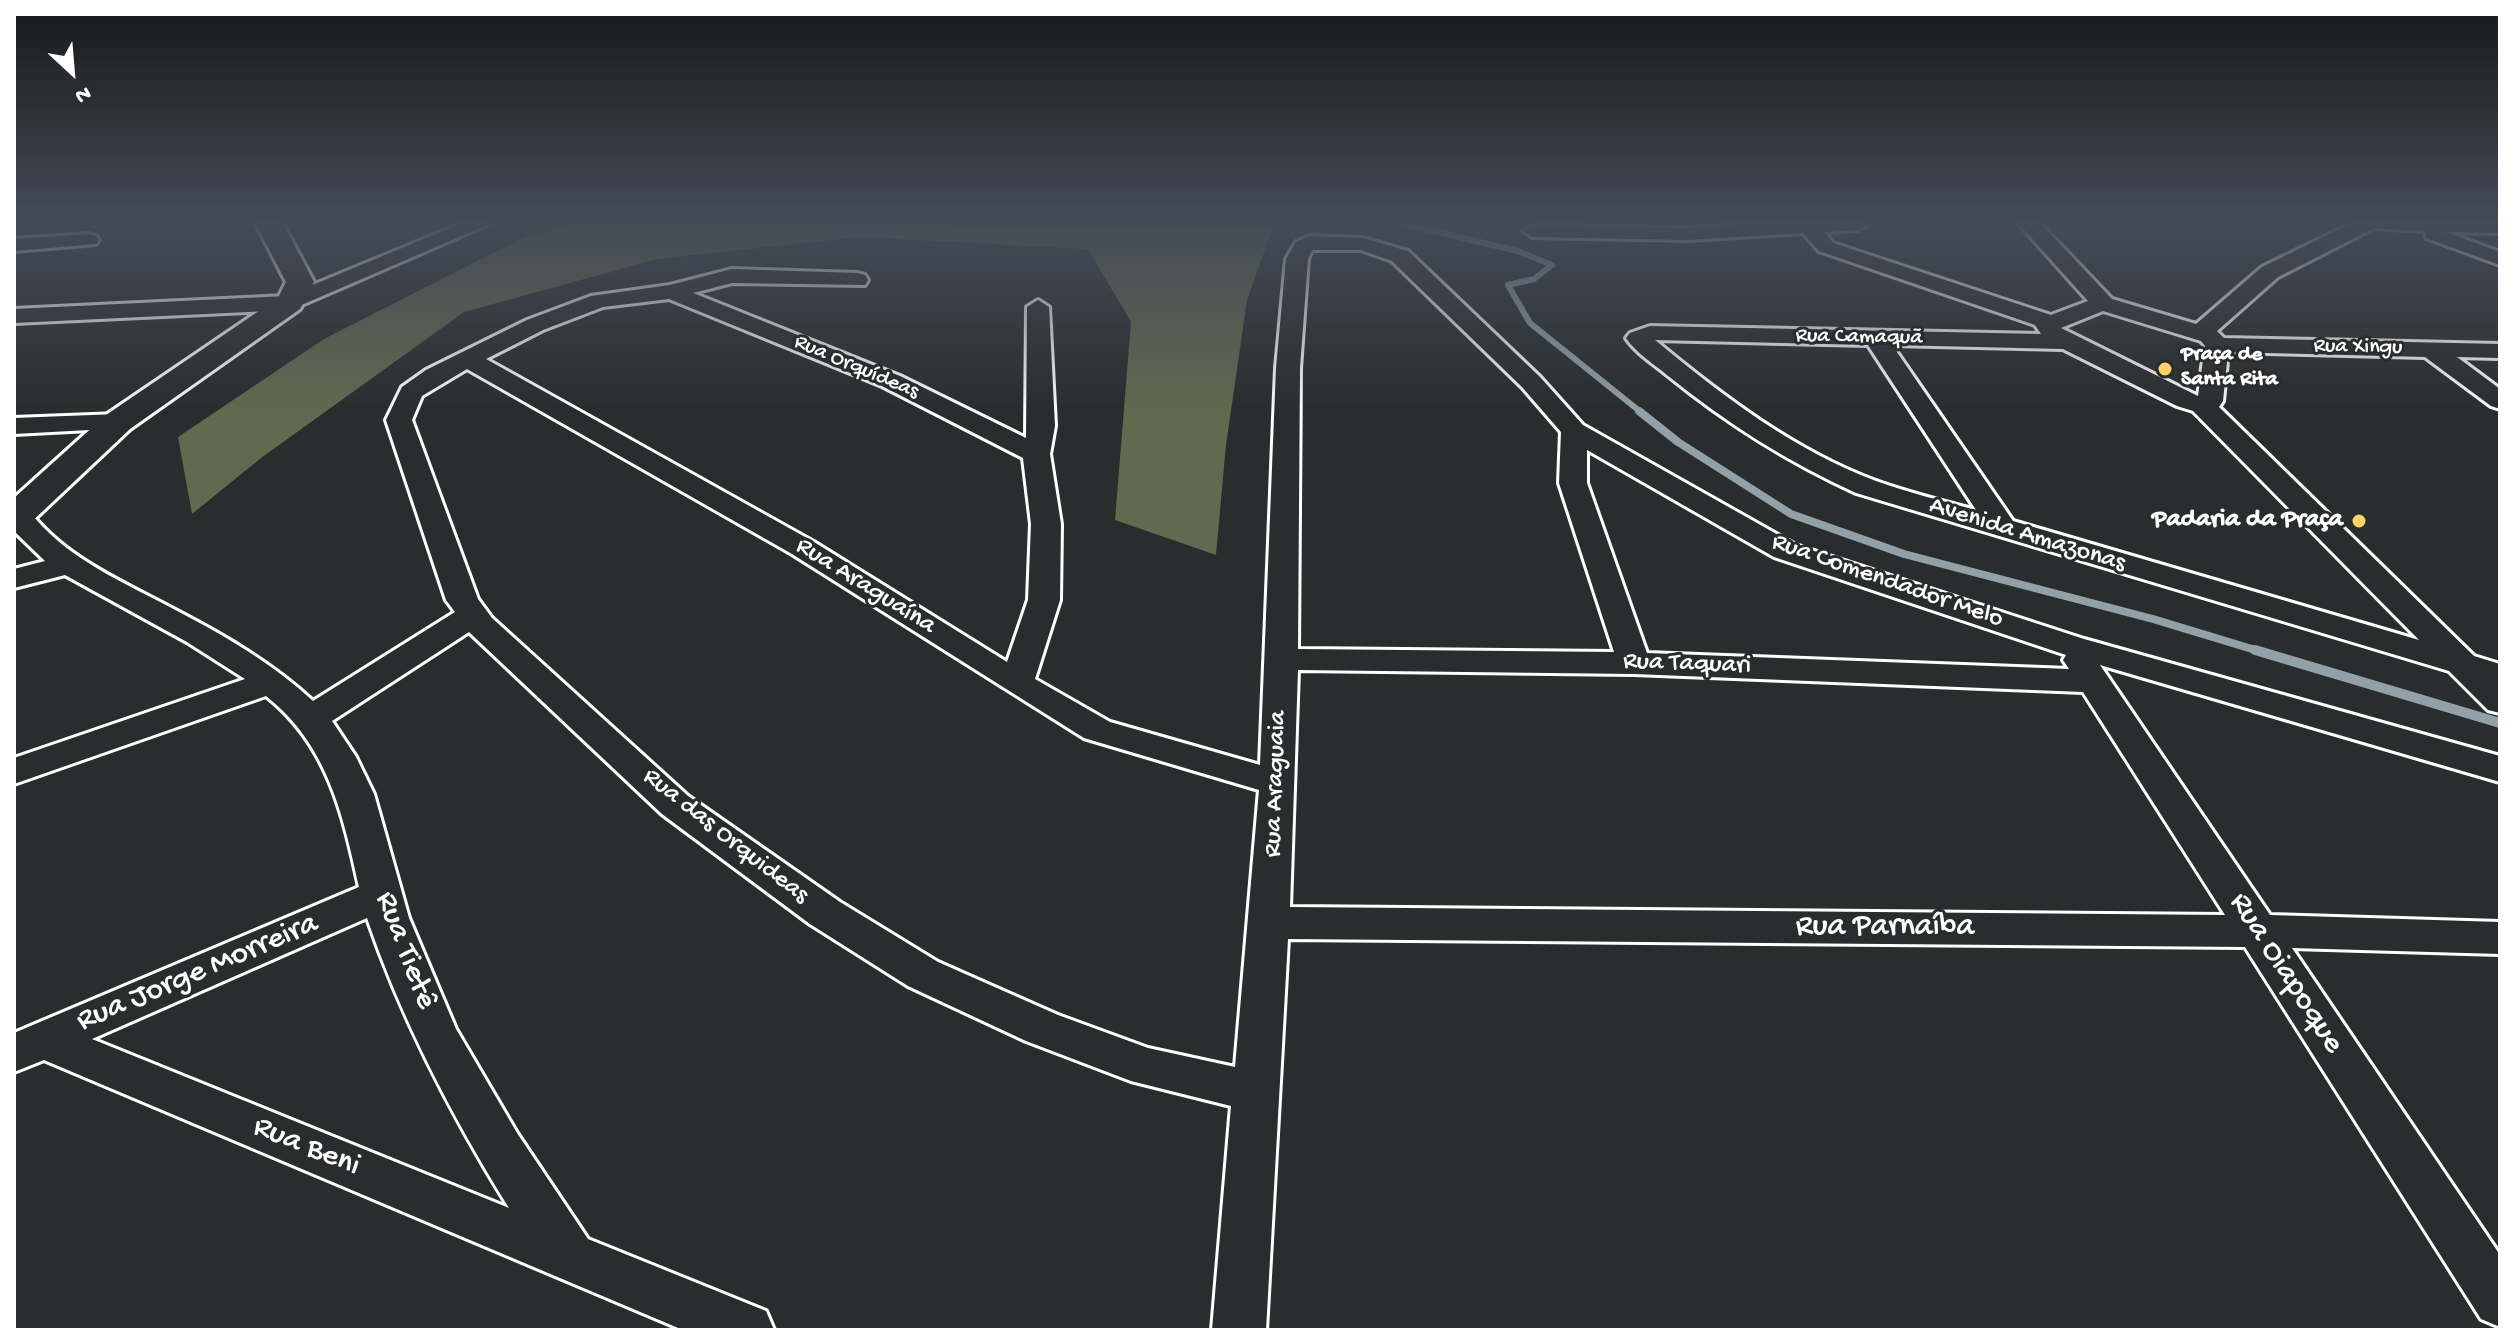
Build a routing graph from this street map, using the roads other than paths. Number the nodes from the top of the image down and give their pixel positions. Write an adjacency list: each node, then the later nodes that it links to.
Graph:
1 (298, 287): 10 (main road)
2 (329, 287): 10 (street)
3 (691, 287): 9 (street)
4 (1295, 287): 34 (street, Rua Araguaia)
5 (1435, 287): 26 (street, Rua Comendador Melo)
6 (1944, 287): 14 (street)
7 (2088, 287): 11 (street)
8 (2256, 287): 16 (street)
9 (671, 292): 21 (street, Rua das Orquideas); 27 (street, Rua Orquídeas)
10 (290, 303): 13 (street); 24 (main road)
11 (2104, 304): 14 (street); 16 (street, Rua Xingu)
12 (1038, 307): 27 (street)
13 (14, 316)
14 (2049, 322): 18 (street)
15 (1650, 333): 17 (street, Rua Camaquã); 29 (street, Avenida Amazonas)
16 (2209, 338): 19 (street, Rua Xingu); 23 (street)
17 (1876, 339): 18 (street, Rua Camaquã); 29 (street)
18 (2068, 342): 23 (street)
19 (2430, 349): 20 (street, Rua Xingu); 22 (street)
20 (2500, 351)
21 (466, 358): 32 (street, Rua das Orquideas); 39 (street, Rua Araguaína)
22 (2500, 401)
23 (2202, 405): 37 (street)
24 (118, 422): 25 (street); 28 (main road)
25 (14, 426)
26 (1574, 431): 35 (street); 36 (street, Rua Comendador Melo)
27 (1036, 454): 39 (street)
28 (16, 516): 30 (street, Rua Tietê)
29 (2004, 530): 37 (street, Avenida Amazonas)
30 (69, 564): 31 (street); 38 (street, Rua Tietê)
31 (14, 579)
32 (473, 615): 40 (street); 49 (street, Rua das Orquideas)
33 (2500, 651): 37 (street, Avenida Amazonas)
34 (1281, 659): 35 (street, Rua Taquari); 43 (street, Rua Araguaia)
35 (1634, 663): 36 (street, Rua Taquari)
36 (2082, 663): 41 (street, Rua Comendador Melo); 46 (street, Rua Oiapoque)
37 (2479, 676)
38 (269, 683): 40 (street, Rua Tietê); 42 (street)
39 (1017, 683): 43 (street, Rua Araguaína)
40 (311, 718): 44 (street, Rua Tietê)
41 (2500, 769)
42 (14, 771)
43 (1278, 783): 45 (street, Rua Araguaia)
44 (381, 895): 48 (street, Rua Jorge Morreira); 50 (street, Rua Tietê)
45 (1270, 923): 46 (street, Rua Parnaíba); 49 (street, Rua Araguaia)
46 (2256, 931): 47 (street, Rua Parnaíba); 51 (street, Rua Oiapoque)
47 (2500, 938)
48 (29, 1047): 50 (street, Rua Beni)
49 (1255, 1091): 54 (street, Rua Araguaia)
50 (569, 1255): 52 (street)
51 (2500, 1301)
52 (696, 1321): 53 (street)
53 (747, 1330)
54 (1239, 1330)

